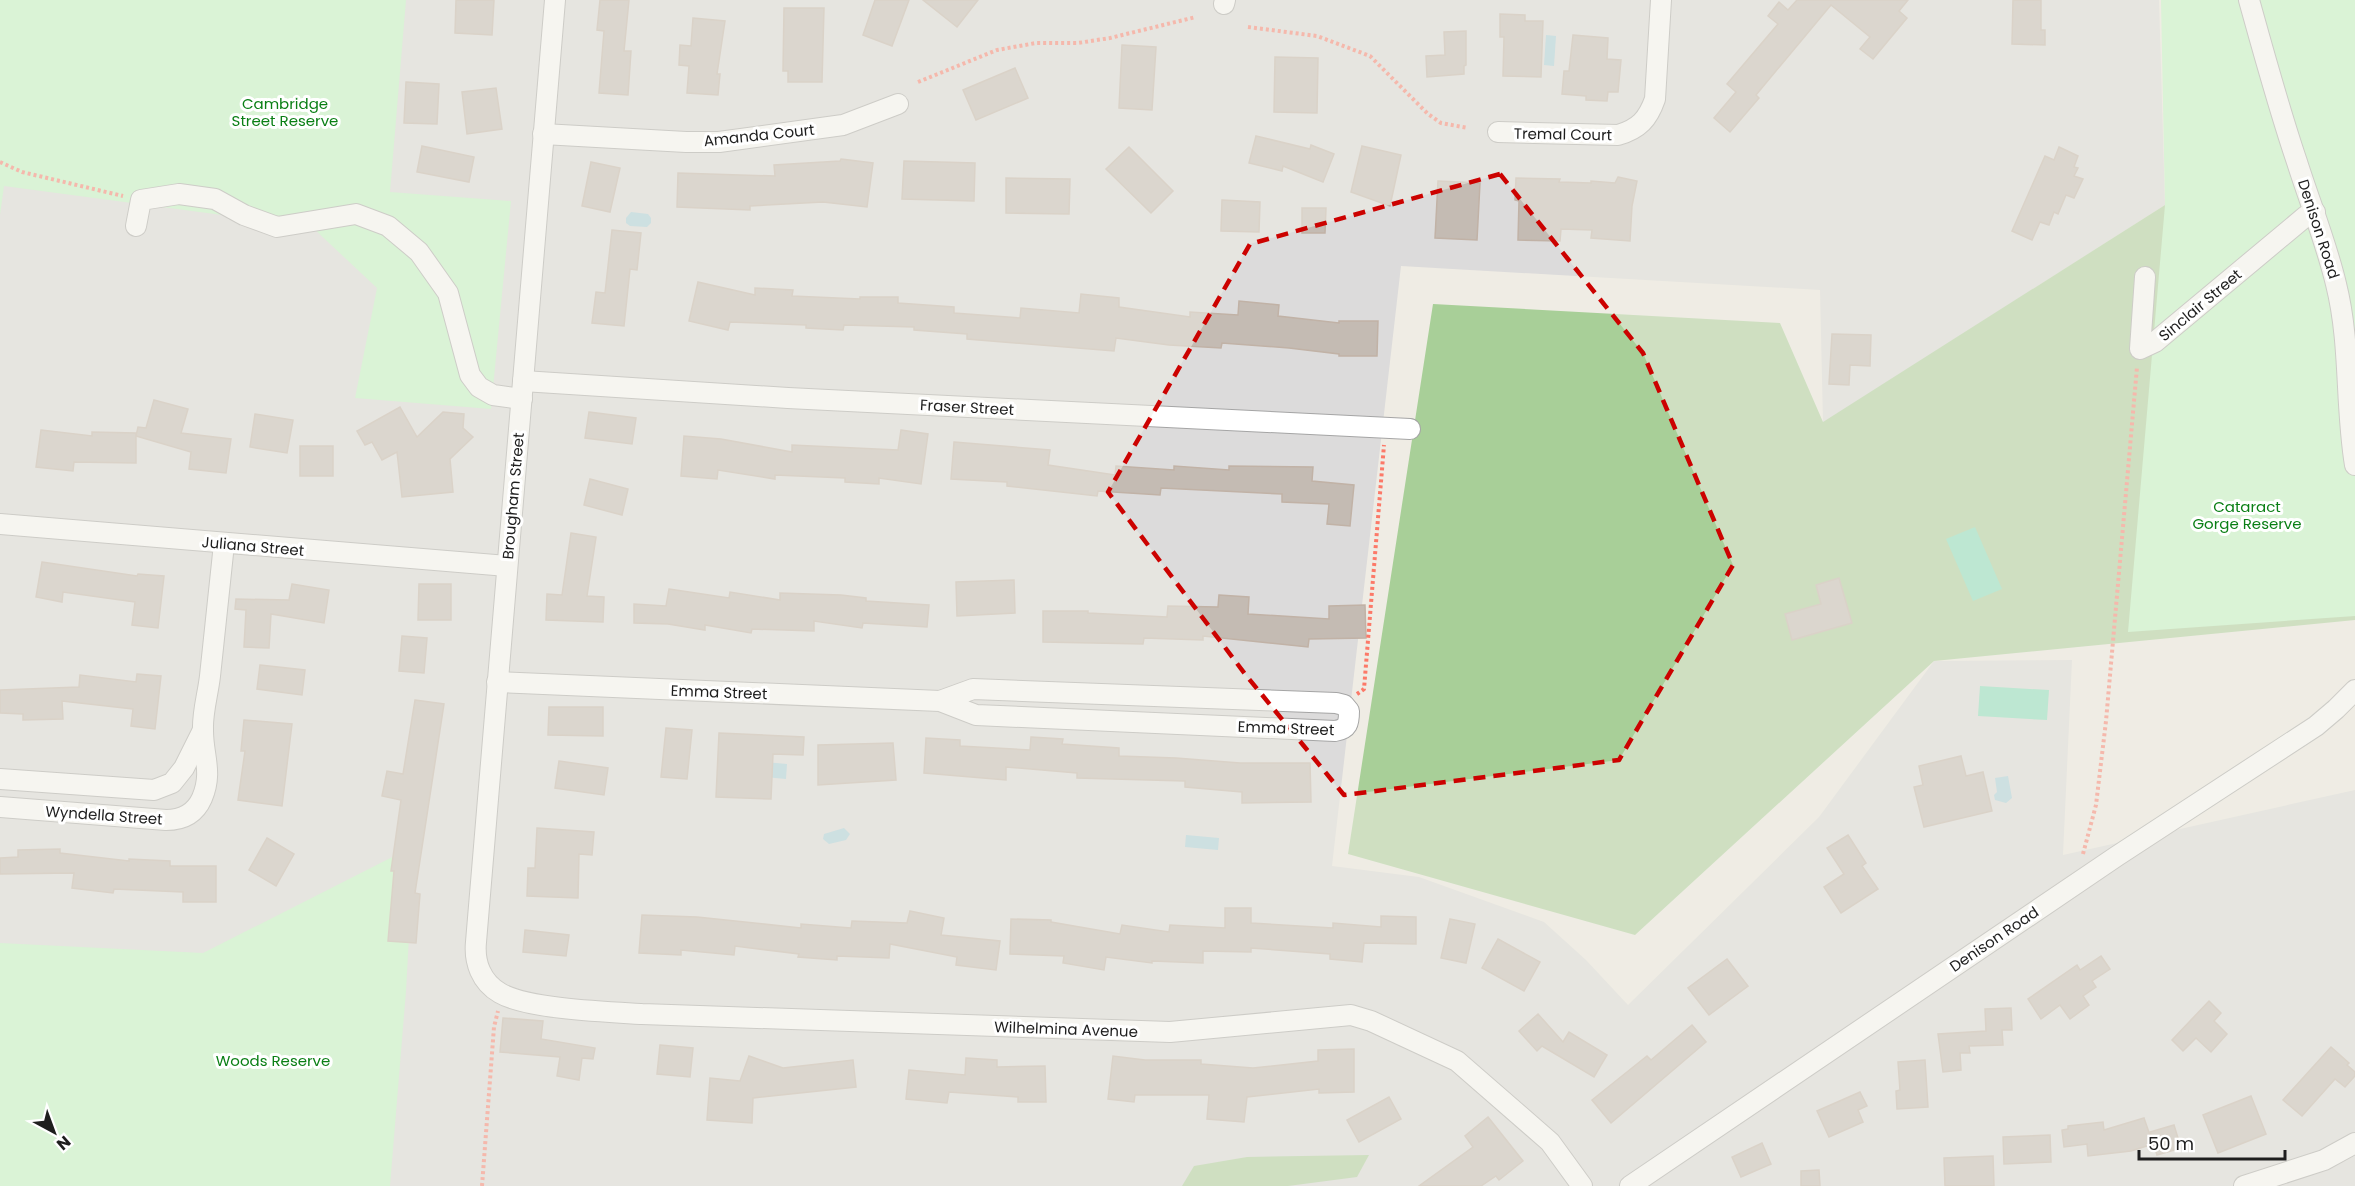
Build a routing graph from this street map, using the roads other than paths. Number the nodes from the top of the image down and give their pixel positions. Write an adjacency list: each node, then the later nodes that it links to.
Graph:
1 (555, 0): 6 (street, Brougham Street)
2 (1662, 0): 5 (street, Tremal Court)
3 (2249, 0): 7 (street, Denison Road)
4 (898, 104): 6 (street, Amanda Court)
5 (1498, 132)
6 (543, 134): 10 (street, Brougham Street)
7 (2315, 212): 9 (street, Sinclair Street); 12 (street, Denison Road)
8 (136, 226): 10 (street, Fraser Street)
9 (2145, 277)
10 (522, 390): 11 (street, Fraser Street); 15 (street, Brougham Street)
11 (1410, 429)
12 (2355, 465)
13 (0, 524): 14 (street, Juliana Street)
14 (224, 544): 15 (street, Juliana Street); 19 (street, Wyndella Street)
15 (507, 566): 16 (street, Brougham Street)
16 (497, 682): 18 (street, Emma Street); 22 (street, Brougham Street)
17 (2355, 690): 25 (street, Denison Road)
18 (940, 701): 18 (street, Emma Street)
19 (202, 730): 20 (street, Wyndella Street); 21 (street, Wyndella Street)
20 (0, 779)
21 (0, 807)
22 (498, 991): 24 (street, Wilhelmina Avenue)
23 (2355, 1143): 26 (street)
24 (1582, 1186)
25 (1630, 1186)
26 (2244, 1186)

